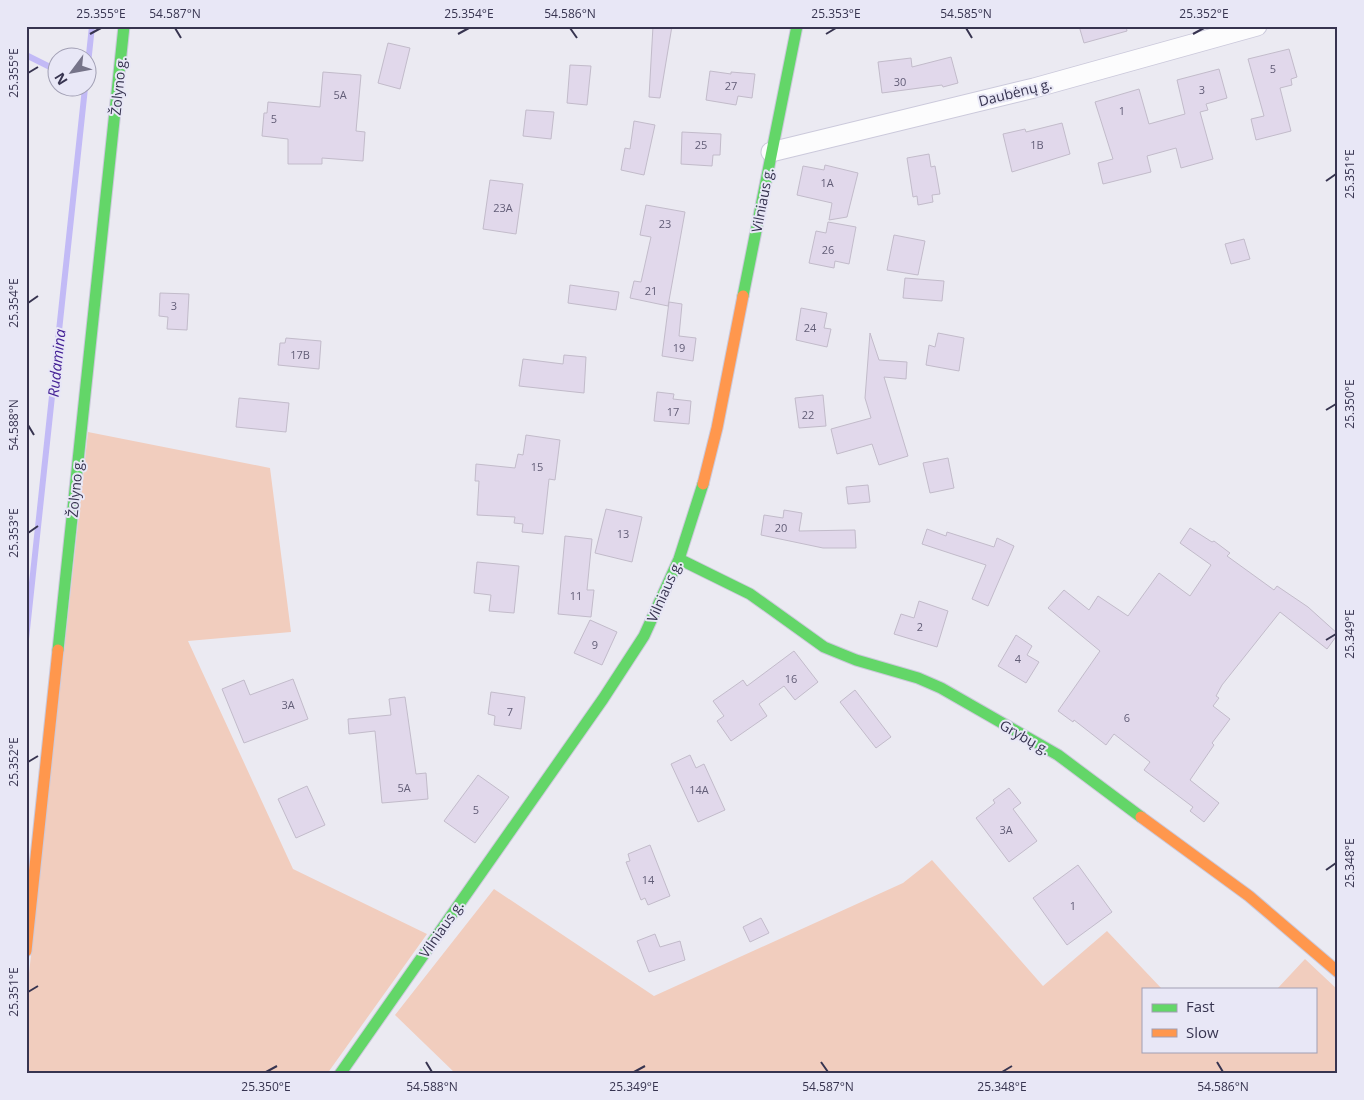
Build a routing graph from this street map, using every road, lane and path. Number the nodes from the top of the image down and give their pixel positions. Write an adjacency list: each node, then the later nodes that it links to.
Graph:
1 (124, 26): 6 (street, Žolyno g.)
2 (797, 26): 4 (street, Vilniaus g.)
3 (1256, 26): 4 (street, Daubėnų g.)
4 (771, 152): 5 (street, Vilniaus g.)
5 (679, 559): 7 (street, Grybų g.); 8 (street, Vilniaus g.)
6 (26, 951)
7 (1338, 972)
8 (340, 1074)

